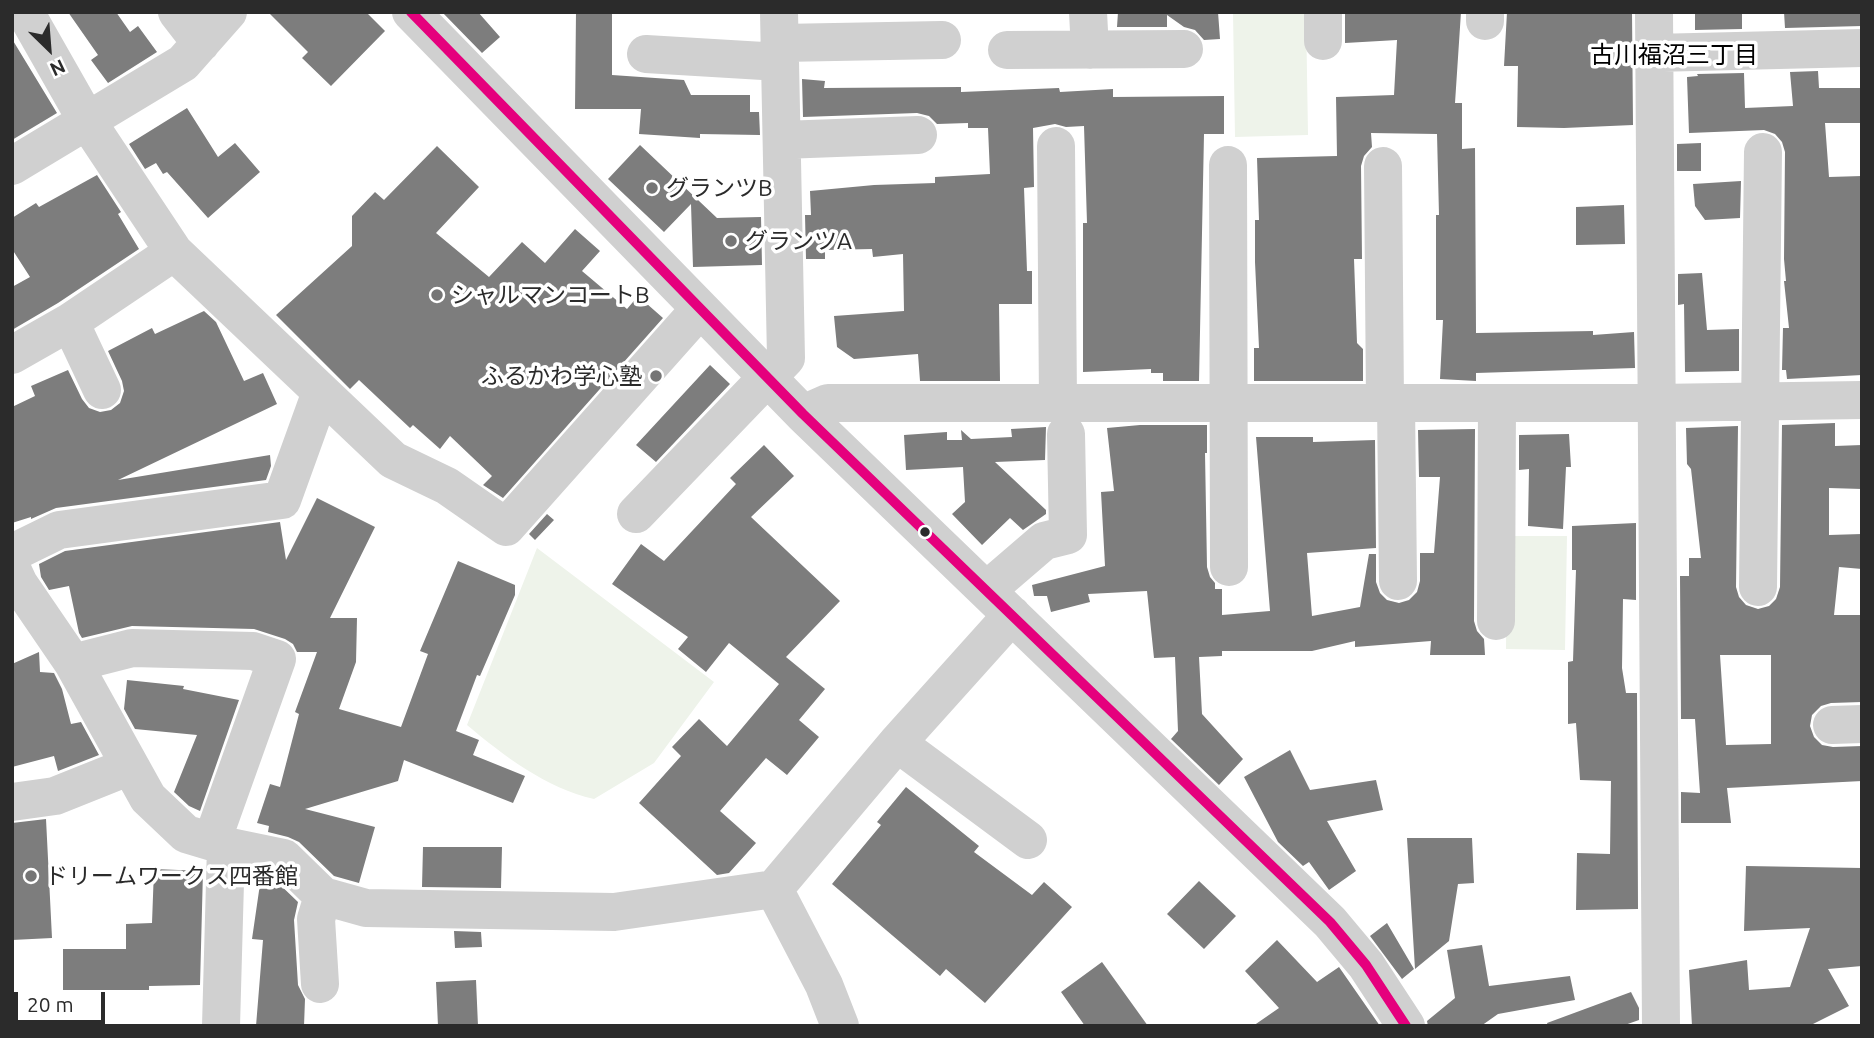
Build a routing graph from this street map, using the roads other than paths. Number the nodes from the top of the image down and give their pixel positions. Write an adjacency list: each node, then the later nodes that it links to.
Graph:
1 (25, 12): 16 (street)
2 (177, 12): 9 (street)
3 (228, 12): 9 (street)
4 (411, 12): 25 (street)
5 (1088, 12): 13 (street)
6 (1654, 12): 14 (street)
7 (780, 39): 8 (street); 15 (street); 18 (street)
8 (942, 40)
9 (201, 43): 16 (street)
10 (1862, 48): 14 (street)
11 (1184, 49): 13 (street)
12 (1007, 50): 13 (street)
13 (1090, 50)
14 (1653, 52): 36 (street)
15 (646, 54)
16 (87, 121): 22 (street); 24 (street)
17 (918, 135): 18 (street)
18 (782, 140): 28 (street)
19 (1056, 146): 38 (street)
20 (1763, 152): 32 (street)
21 (1228, 164): 33 (street)
22 (12, 166)
23 (1383, 166): 34 (street)
24 (174, 251): 26 (street); 30 (street)
25 (700, 309): 28 (street); 30 (street)
26 (70, 322): 27 (street); 29 (street)
27 (12, 355)
28 (767, 377): 37 (street); 39 (street)
29 (102, 390)
30 (321, 392): 41 (street)
31 (1862, 400): 32 (street)
32 (1760, 402): 36 (street); 43 (street)
33 (1227, 403): 34 (street); 38 (street); 40 (street)
34 (1390, 403): 35 (street); 42 (street)
35 (1497, 403): 36 (street); 45 (street)
36 (1655, 403): 58 (street)
37 (803, 414): 38 (street); 44 (street)
38 (1062, 418): 44 (street)
39 (636, 514)
40 (1229, 567)
41 (14, 574): 46 (street)
42 (1398, 581)
43 (1758, 587)
44 (999, 603): 47 (street); 57 (street)
45 (1496, 621)
46 (73, 663): 48 (street); 51 (street)
47 (897, 743): 50 (street); 52 (street)
48 (130, 766): 49 (street); 51 (street)
49 (12, 802)
50 (1028, 840)
51 (219, 844): 53 (street); 55 (street)
52 (774, 889): 53 (street); 56 (street)
53 (323, 896): 54 (street)
54 (320, 984)
55 (221, 1026)
56 (840, 1026)
57 (1406, 1026)
58 (1661, 1026)

